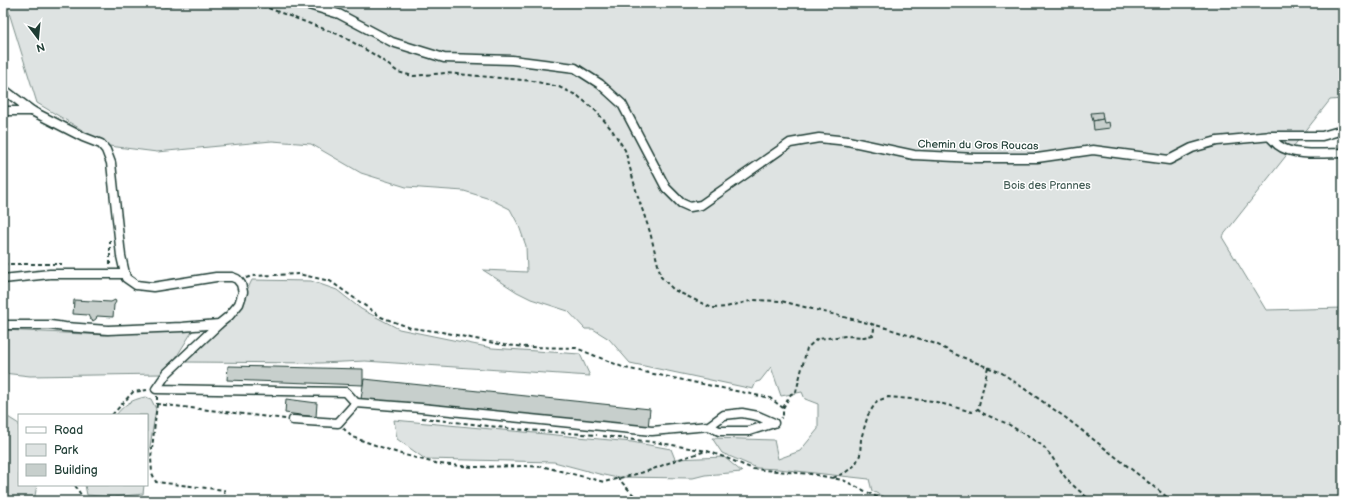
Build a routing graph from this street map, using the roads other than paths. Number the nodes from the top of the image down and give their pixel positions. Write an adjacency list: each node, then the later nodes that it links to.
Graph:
1 (302, 3): 6 (street, Chemin du Gros Roucas)
2 (3, 89): 4 (street)
3 (3, 111): 4 (street)
4 (32, 112): 8 (street)
5 (1343, 130): 6 (street, Chemin du Gros Roucas)
6 (1269, 136): 7 (street)
7 (1343, 153)
8 (125, 274): 9 (street); 10 (street)
9 (3, 279)
10 (218, 324): 11 (street); 12 (street)
11 (3, 325)
12 (356, 403): 13 (street); 14 (street)
13 (293, 420)
14 (708, 426): 14 (street)

